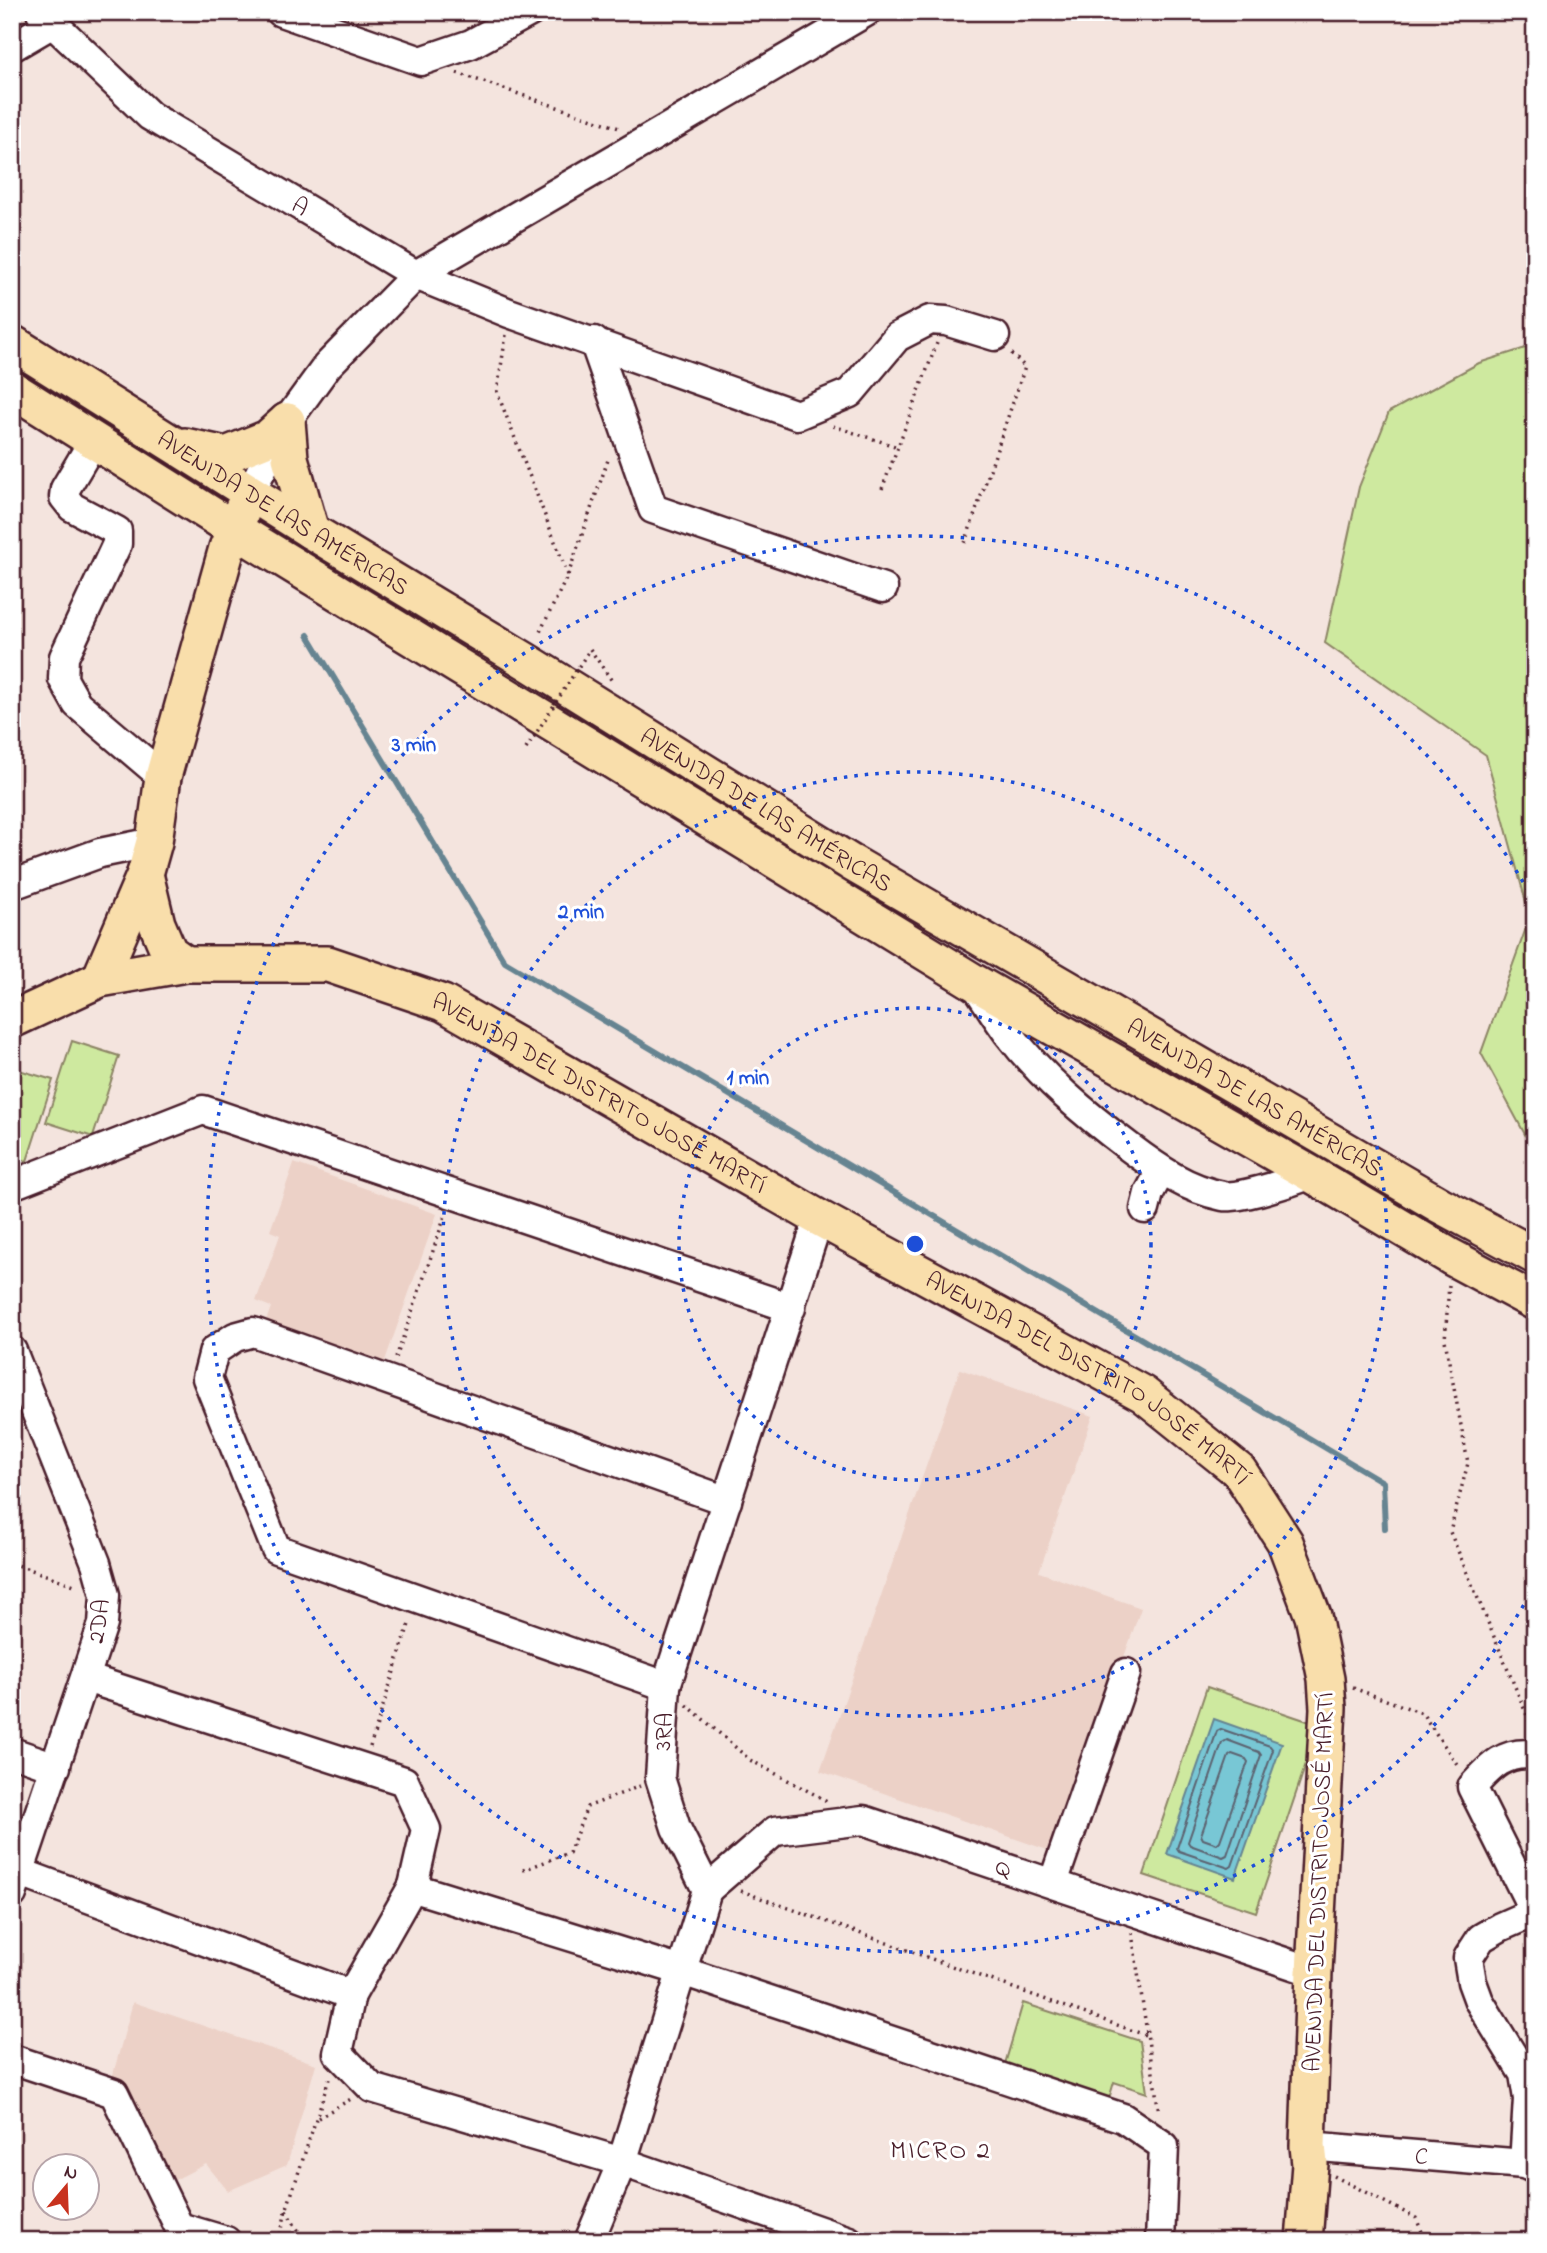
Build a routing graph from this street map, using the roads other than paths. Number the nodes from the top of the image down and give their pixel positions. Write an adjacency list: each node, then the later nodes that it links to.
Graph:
1 (281, 12): 2 (street)
2 (530, 12)
3 (866, 12): 6 (street)
4 (47, 18): 5 (street); 6 (street, A)
5 (12, 47)
6 (416, 275): 8 (street, A); 11 (street)
7 (995, 336): 8 (street, A)
8 (594, 341): 17 (street)
9 (12, 342): 13 (main road, AVENIDA DE LAS AMÉRICAS)
10 (12, 389): 12 (main road, AVENIDA DE LAS AMÉRICAS)
11 (287, 421): 13 (main road); 14 (street); 16 (main road)
12 (94, 440): 15 (main road, AVENIDA DE LAS AMÉRICAS); 18 (street)
13 (171, 443): 14 (main road, AVENIDA DE LAS AMÉRICAS)
14 (250, 492): 15 (main road); 16 (main road, AVENIDA DE LAS AMÉRICAS)
15 (233, 529): 18 (main road); 23 (main road, AVENIDA DE LAS AMÉRICAS)
16 (311, 531): 30 (main road, AVENIDA DE LAS AMÉRICAS)
17 (883, 588)
18 (163, 777): 19 (main road)
19 (149, 858): 20 (street); 21 (main road); 22 (main road)
20 (12, 885)
21 (186, 964): 22 (main road, AVENIDA DEL DISTRITO JOSÉ MARTÍ); 29 (main road, AVENIDA DEL DISTRITO JOSÉ MARTÍ)
22 (100, 979): 24 (main road, AVENIDA DEL DISTRITO JOSÉ MARTÍ)
23 (974, 982): 25 (street); 26 (main road, AVENIDA DE LAS AMÉRICAS)
24 (12, 1020)
25 (1161, 1171): 26 (street); 28 (street)
26 (1311, 1174): 31 (main road, AVENIDA DE LAS AMÉRICAS)
27 (12, 1185): 32 (street)
28 (1145, 1209)
29 (819, 1219): 32 (street, 3RA); 47 (main road, AVENIDA DEL DISTRITO JOSÉ MARTÍ)
30 (1535, 1256)
31 (1535, 1302)
32 (791, 1308): 34 (street, 3RA)
33 (12, 1350): 36 (street, 2DA)
34 (727, 1500): 37 (street, 3RA); 37 (street)
35 (1126, 1673): 41 (street)
36 (86, 1678): 40 (street, 2DA); 43 (street)
37 (666, 1686): 44 (street, 3RA)
38 (12, 1752): 40 (street)
39 (1535, 1755): 45 (street)
40 (56, 1767): 42 (street, 2DA)
41 (1053, 1883): 44 (street, Q); 47 (street, Q)
42 (16, 1884): 48 (street)
43 (412, 1886): 46 (street); 48 (street)
44 (712, 1886): 46 (street)
45 (1534, 1913): 52 (street)
46 (682, 1971): 51 (street); 56 (street)
47 (1314, 1972): 50 (main road, AVENIDA DEL DISTRITO JOSÉ MARTÍ)
48 (351, 1995): 51 (street)
49 (12, 2059): 53 (street)
50 (1309, 2155): 52 (street, C); 57 (main road, AVENIDA DEL DISTRITO JOSÉ MARTÍ)
51 (622, 2162): 54 (street); 55 (street)
52 (1529, 2166)
53 (226, 2241)
54 (589, 2241)
55 (849, 2241)
56 (1160, 2241)
57 (1304, 2241)

